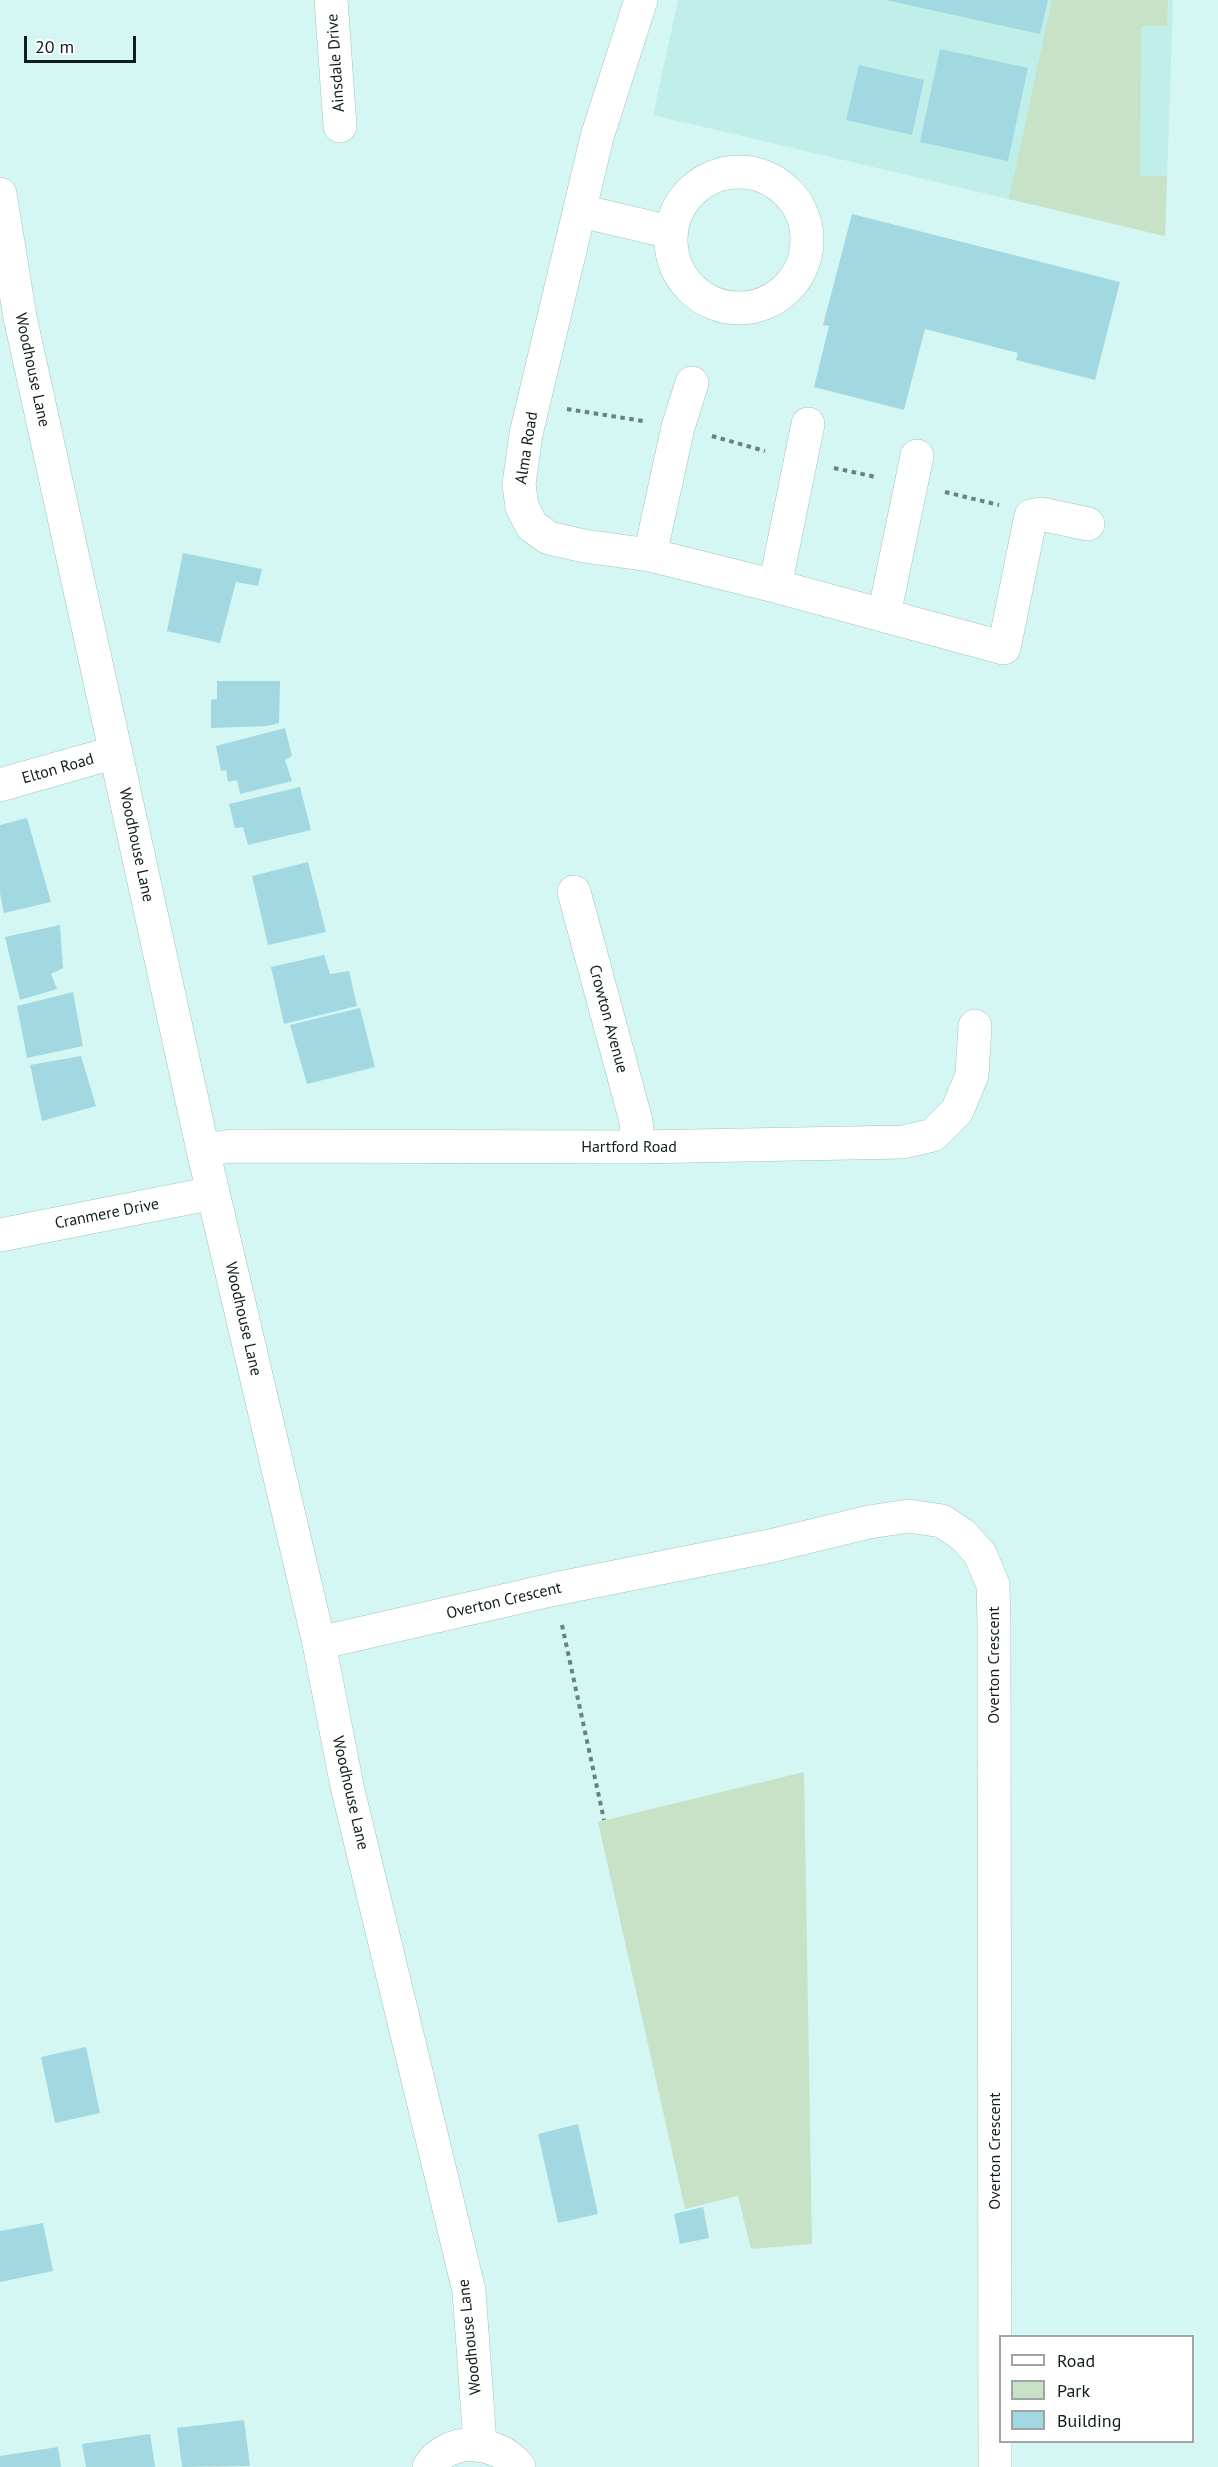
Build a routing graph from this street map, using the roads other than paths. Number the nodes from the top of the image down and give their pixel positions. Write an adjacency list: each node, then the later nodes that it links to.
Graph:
1 (332, 0): 3 (street, Ainsdale Drive)
2 (641, 0): 5 (street, Alma Road)
3 (340, 126)
4 (0, 194): 14 (street, Woodhouse Lane)
5 (580, 211): 6 (street); 11 (street, Alma Road)
6 (670, 232): 6 (street)
7 (692, 383): 11 (street)
8 (808, 424): 12 (street)
9 (917, 456): 13 (street)
10 (1089, 524): 13 (street, Alma Road)
11 (650, 555): 12 (street, Alma Road)
12 (775, 585): 13 (street, Alma Road)
13 (884, 615)
14 (116, 752): 15 (street, Elton Road); 19 (street, Woodhouse Lane)
15 (0, 785)
16 (574, 891): 18 (street, Crowton Avenue)
17 (975, 1026): 18 (street, Hartford Road)
18 (639, 1148): 19 (street, Hartford Road)
19 (203, 1149): 20 (street, Woodhouse Lane)
20 (213, 1193): 21 (street, Cranmere Drive); 22 (street, Woodhouse Lane)
21 (0, 1235)
22 (319, 1643): 23 (street, Woodhouse Lane); 26 (street, Overton Crescent)
23 (480, 2444): 24 (street); 25 (street)
24 (429, 2467)
25 (519, 2467)
26 (995, 2467)

